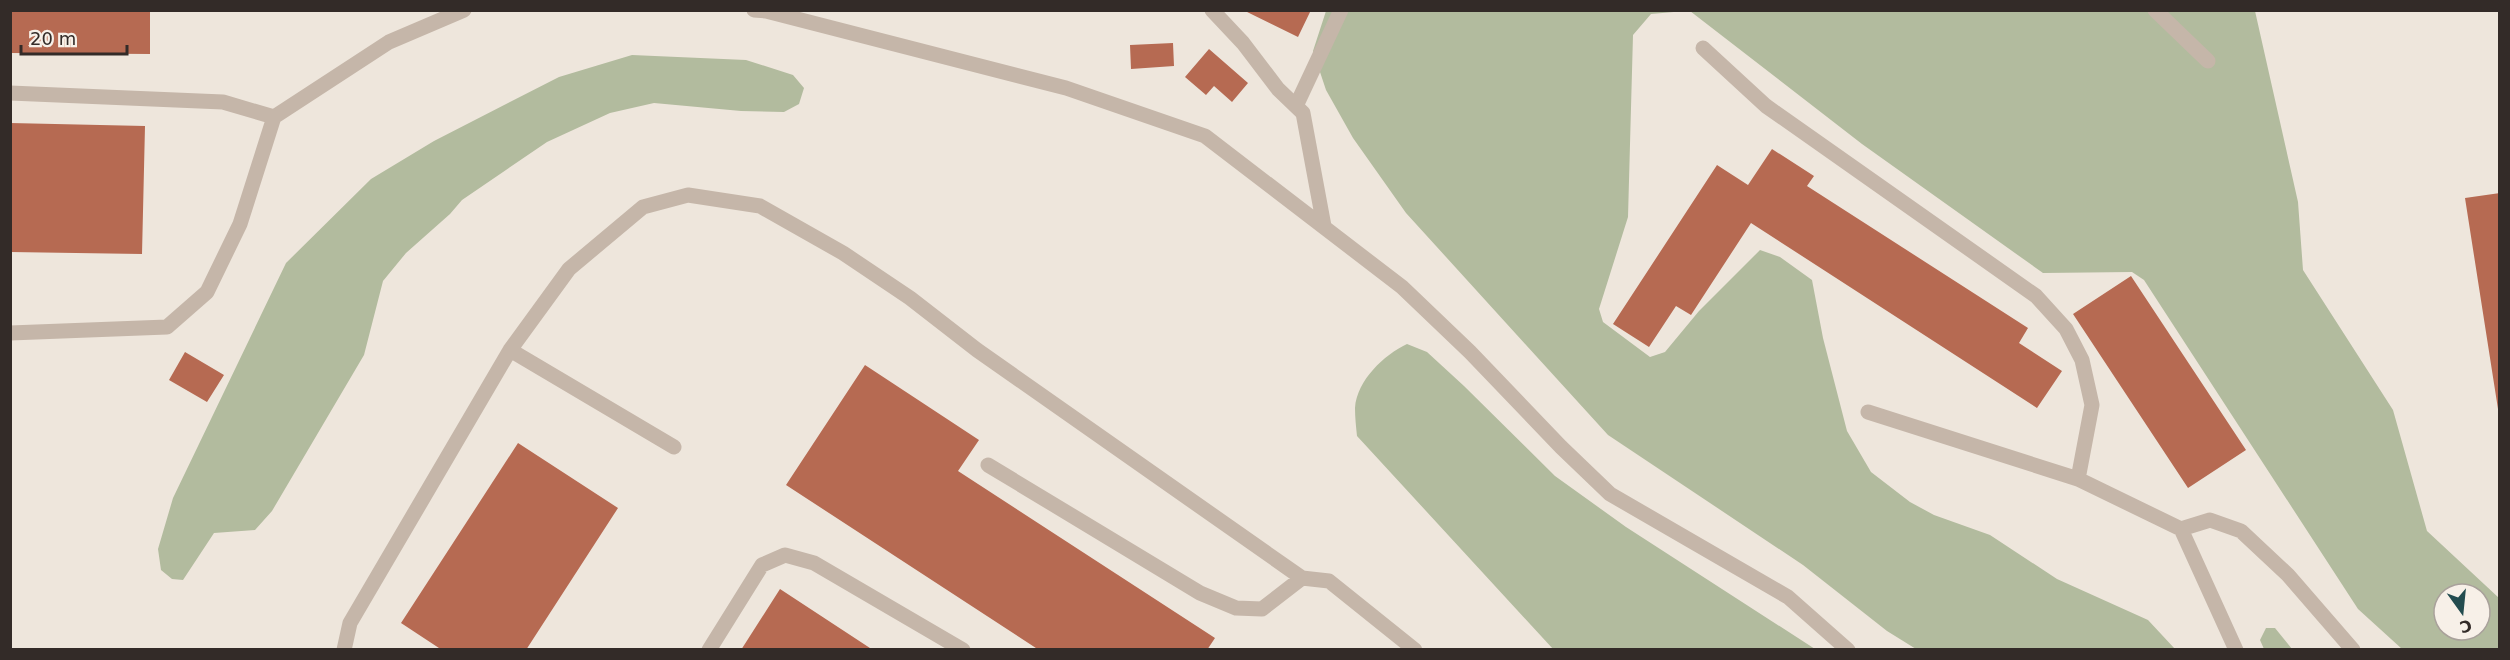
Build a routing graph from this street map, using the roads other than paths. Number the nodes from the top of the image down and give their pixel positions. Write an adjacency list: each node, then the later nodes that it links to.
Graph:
1 (464, 10): 11 (lane)
2 (754, 10): 6 (lane)
3 (1212, 10): 10 (lane)
4 (1341, 10): 10 (lane)
5 (2155, 10): 8 (lane)
6 (766, 11): 12 (lane)
7 (1703, 48): 18 (lane)
8 (2208, 61)
9 (10, 93): 11 (lane)
10 (1296, 106): 12 (lane)
11 (274, 117): 13 (lane)
12 (1324, 226): 25 (lane)
13 (10, 333)
14 (510, 350): 16 (lane); 20 (lane); 21 (lane)
15 (1868, 412): 18 (lane)
16 (674, 447)
17 (988, 465): 20 (lane)
18 (2078, 480): 19 (lane)
19 (2181, 529): 26 (lane); 27 (lane)
20 (1302, 578): 24 (lane)
21 (344, 650)
22 (709, 650): 23 (lane)
23 (963, 650)
24 (1415, 650)
25 (1848, 650)
26 (2236, 650)
27 (2353, 650)

